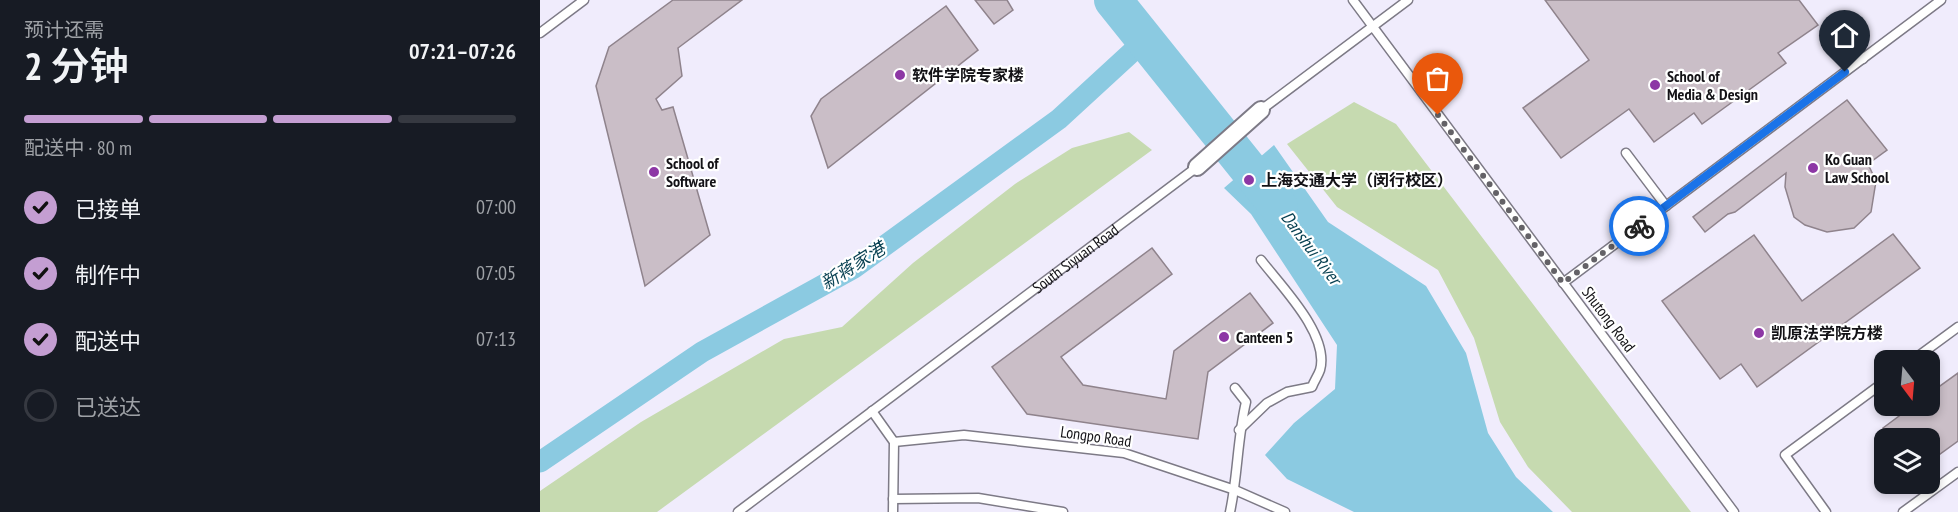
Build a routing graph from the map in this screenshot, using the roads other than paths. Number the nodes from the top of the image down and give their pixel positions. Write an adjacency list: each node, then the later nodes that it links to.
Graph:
1 (584, 0): 7 (lane)
2 (1353, 0): 6 (lane, Shutong Road)
3 (1408, 0): 6 (lane, South Siyuan Road)
4 (1941, 0): 8 (lane)
5 (1838, 23): 8 (lane)
6 (1372, 26): 9 (lane, South Siyuan Road); 14 (lane, Shutong Road)
7 (540, 33)
8 (1863, 58): 12 (lane)
9 (1261, 110): 11 (street, South Siyuan Road)
10 (1626, 153): 12 (lane)
11 (1197, 168): 19 (lane, South Siyuan Road)
12 (1666, 206): 14 (lane)
13 (1261, 260): 20 (lane)
14 (1563, 283): 30 (lane, Shutong Road)
15 (1958, 327): 16 (lane)
16 (1927, 350)
17 (1235, 388): 20 (lane)
18 (1874, 389): 31 (lane)
19 (872, 411): 21 (lane); 25 (lane, South Siyuan Road)
20 (1239, 430): 23 (lane)
21 (894, 441): 23 (lane, Longpo Road); 24 (lane)
22 (1958, 472): 32 (lane)
23 (1235, 490): 28 (lane); 29 (lane, Longpo Road)
24 (893, 499): 26 (lane); 27 (lane)
25 (738, 512)
26 (893, 512)
27 (1063, 512)
28 (1230, 512)
29 (1284, 512)
30 (1734, 512)
31 (1826, 512)
32 (1903, 512)

